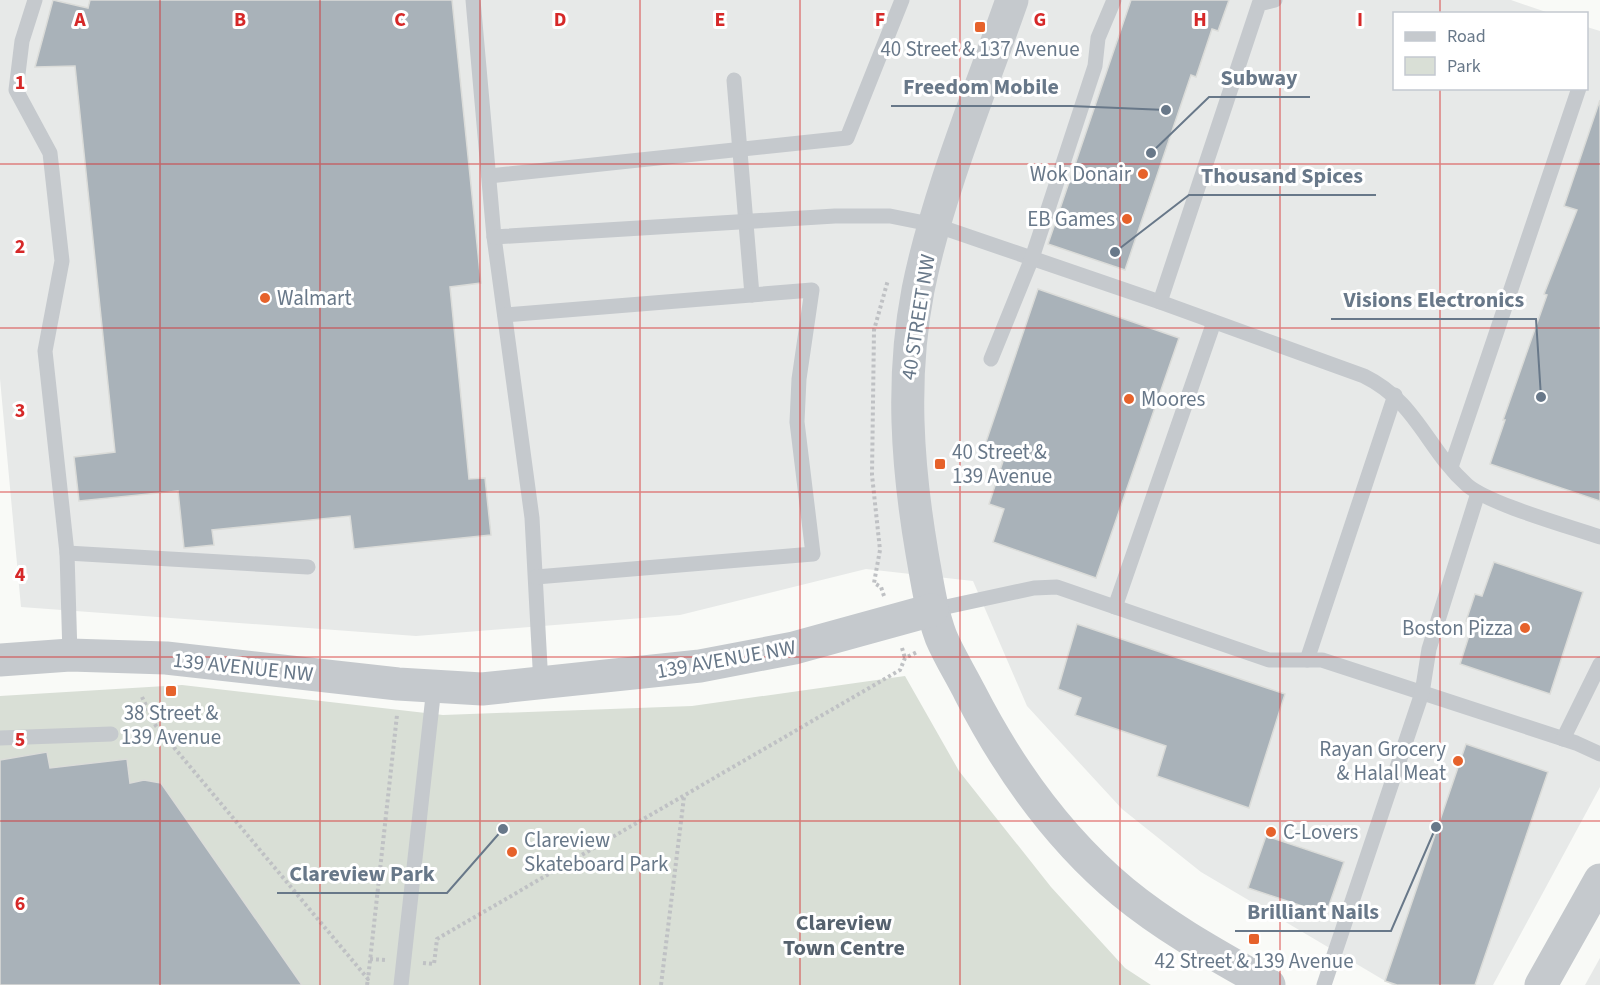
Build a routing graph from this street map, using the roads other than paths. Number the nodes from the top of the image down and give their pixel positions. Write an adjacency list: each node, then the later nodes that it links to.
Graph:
1 (35, 0): 24 (lane)
2 (473, 0): 10 (lane)
3 (902, 0): 9 (lane)
4 (1012, 0): 12 (street, 40 STREET NW)
5 (1114, 0): 14 (lane)
6 (1275, 0): 16 (lane)
7 (734, 80): 9 (lane)
8 (1578, 90): 21 (lane)
9 (740, 150): 10 (lane); 11 (lane)
10 (489, 176): 13 (lane)
11 (746, 222): 12 (lane); 13 (lane); 15 (lane)
12 (935, 225): 14 (lane); 28 (street, 40 STREET NW)
13 (494, 237): 17 (lane)
14 (1032, 258): 16 (lane); 19 (lane)
15 (752, 295): 17 (lane); 26 (lane)
16 (1160, 302): 18 (lane)
17 (505, 315): 26 (lane)
18 (1214, 321): 20 (lane); 27 (lane)
19 (991, 359)
20 (1395, 394): 21 (lane); 31 (lane)
21 (1451, 467): 22 (lane)
22 (1478, 494): 23 (lane); 35 (lane)
23 (1600, 537)
24 (67, 553): 25 (lane); 29 (lane)
25 (308, 567)
26 (536, 577): 33 (lane)
27 (1115, 607): 28 (lane); 31 (lane)
28 (937, 624): 33 (street, 139 AVENUE NW); 42 (street)
29 (70, 655): 30 (street, 139 AVENUE NW); 34 (street, 139 AVENUE NW)
30 (0, 660)
31 (1307, 660): 35 (lane)
32 (1600, 664): 38 (lane)
33 (542, 685): 34 (street, 139 AVENUE NW)
34 (434, 687): 41 (lane)
35 (1422, 693): 38 (lane); 43 (lane)
36 (111, 734): 37 (lane)
37 (0, 738)
38 (1563, 739): 39 (lane)
39 (1600, 754)
40 (1600, 880): 44 (street)
41 (401, 985)
42 (1269, 985)
43 (1324, 985)
44 (1541, 985)

